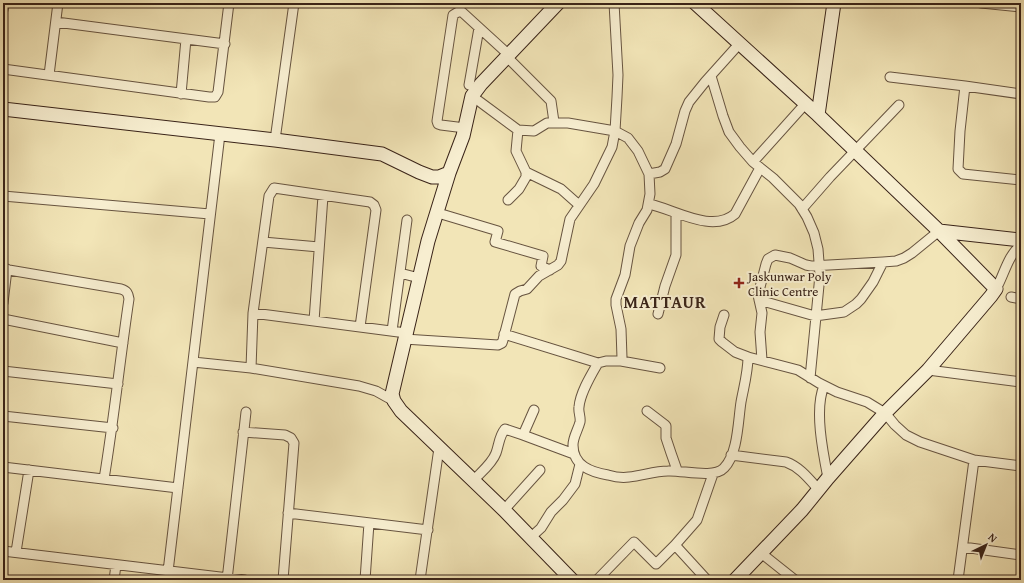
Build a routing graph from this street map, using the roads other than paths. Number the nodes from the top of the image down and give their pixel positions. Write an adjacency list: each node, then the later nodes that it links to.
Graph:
1 (4, 3): 11 (street)
2 (58, 3): 12 (street)
3 (229, 3): 16 (street)
4 (294, 3): 35 (street)
5 (558, 3): 17 (street)
6 (614, 3): 33 (street)
7 (695, 3): 15 (street)
8 (834, 3): 29 (street)
9 (981, 3): 10 (street)
10 (1021, 7)
11 (3, 10)
12 (56, 22): 14 (street); 19 (street)
13 (479, 28): 17 (street); 23 (street); 31 (street)
14 (186, 39): 16 (street); 24 (street)
15 (740, 43): 20 (street); 26 (street)
16 (225, 44): 24 (street)
17 (508, 56): 23 (street); 30 (street)
18 (3, 69): 19 (street)
19 (49, 75): 24 (street)
20 (711, 76): 37 (street); 41 (street)
21 (890, 77): 22 (street)
22 (965, 86): 25 (street); 42 (street)
23 (471, 90): 31 (street); 32 (street)
24 (181, 94)
25 (1021, 94)
26 (806, 103): 29 (street); 37 (street)
27 (899, 105): 36 (street)
28 (3, 109): 34 (street)
29 (818, 115): 36 (street)
30 (554, 122): 32 (street); 33 (street)
31 (465, 128): 40 (street)
32 (518, 130): 39 (street)
33 (615, 131): 41 (street); 47 (street)
34 (220, 134): 35 (street); 51 (street)
35 (275, 140): 40 (street)
36 (856, 151): 48 (street); 53 (street)
37 (753, 162): 38 (street)
38 (760, 168): 48 (street); 50 (street)
39 (526, 172): 45 (street); 47 (street)
40 (449, 173): 49 (street)
41 (649, 174): 46 (street)
42 (1021, 180)
43 (3, 196): 51 (street)
44 (324, 196): 55 (street); 57 (street); 75 (street)
45 (508, 200)
46 (649, 204): 50 (street); 82 (street)
47 (579, 205): 61 (street)
48 (802, 209): 59 (street)
49 (438, 212): 61 (street); 63 (street)
50 (676, 213): 70 (street)
51 (210, 214): 83 (street)
52 (407, 220): 62 (street)
53 (938, 231): 54 (street); 58 (street); 64 (street)
54 (1021, 240)
55 (262, 242): 57 (street); 69 (street)
56 (1021, 245): 64 (street)
57 (319, 247): 74 (street)
58 (884, 262): 59 (street); 72 (street)
59 (820, 266): 67 (street); 72 (street)
60 (5, 269): 68 (street); 79 (street)
61 (550, 270): 77 (street)
62 (400, 273): 63 (street); 76 (street)
63 (419, 278): 78 (street)
64 (996, 289): 87 (street)
65 (1011, 298): 66 (street)
66 (1021, 299)
67 (759, 300): 72 (street); 81 (street)
68 (3, 302)
69 (253, 313): 74 (street); 85 (street)
70 (658, 314)
71 (724, 315): 80 (street)
72 (815, 316): 89 (street)
73 (3, 319): 79 (street)
74 (314, 321): 75 (street)
75 (360, 327): 76 (street)
76 (392, 331): 78 (street)
77 (504, 334): 78 (street); 84 (street)
78 (405, 336): 93 (street)
79 (123, 343): 91 (street)
80 (748, 357): 81 (street); 104 (street)
81 (762, 360): 89 (street)
82 (620, 361): 84 (street); 86 (street)
83 (193, 362): 85 (street); 116 (street)
84 (598, 363): 103 (street)
85 (251, 368): 93 (street)
86 (660, 368)
87 (928, 370): 90 (street); 97 (street)
88 (3, 371): 91 (street)
89 (810, 378): 92 (street)
90 (1021, 382)
91 (118, 384): 99 (street)
92 (824, 386): 97 (street); 113 (street)
93 (394, 401): 102 (street)
94 (534, 410): 101 (street)
95 (646, 411): 111 (street)
96 (246, 412): 100 (street)
97 (885, 413): 105 (street); 113 (street)
98 (3, 416): 99 (street)
99 (113, 428): 114 (street)
100 (243, 432): 119 (street); 131 (street)
101 (522, 435): 103 (street); 115 (street)
102 (439, 448): 115 (street); 121 (street)
103 (574, 454): 106 (street)
104 (731, 456): 112 (street); 117 (street)
105 (974, 460): 107 (street); 124 (street)
106 (580, 464): 111 (street); 122 (street)
107 (1021, 466)
108 (3, 467): 109 (street)
109 (29, 470): 114 (street); 126 (street)
110 (540, 470): 118 (street)
111 (677, 470): 112 (street)
112 (713, 474): 123 (street)
113 (828, 478): 117 (street)
114 (104, 479): 116 (street)
115 (473, 481): 118 (street)
116 (178, 488): 130 (street)
117 (818, 490): 127 (street)
118 (504, 510): 122 (street)
119 (288, 513): 120 (street); 134 (street)
120 (369, 523): 121 (street); 135 (street)
121 (428, 530): 136 (street)
122 (530, 538): 137 (street)
123 (675, 545): 138 (street); 139 (street)
124 (963, 548): 128 (street); 142 (street)
125 (3, 551): 126 (street)
126 (16, 552): 129 (street)
127 (761, 553): 140 (street); 141 (street)
128 (1021, 555)
129 (116, 565): 130 (street); 132 (street)
130 (168, 575): 131 (street)
131 (227, 579): 133 (street)
132 (114, 580)
133 (245, 580)
134 (283, 580)
135 (365, 580)
136 (420, 580)
137 (572, 580)
138 (597, 580)
139 (707, 580)
140 (734, 580)
141 (795, 580)
142 (958, 580)

